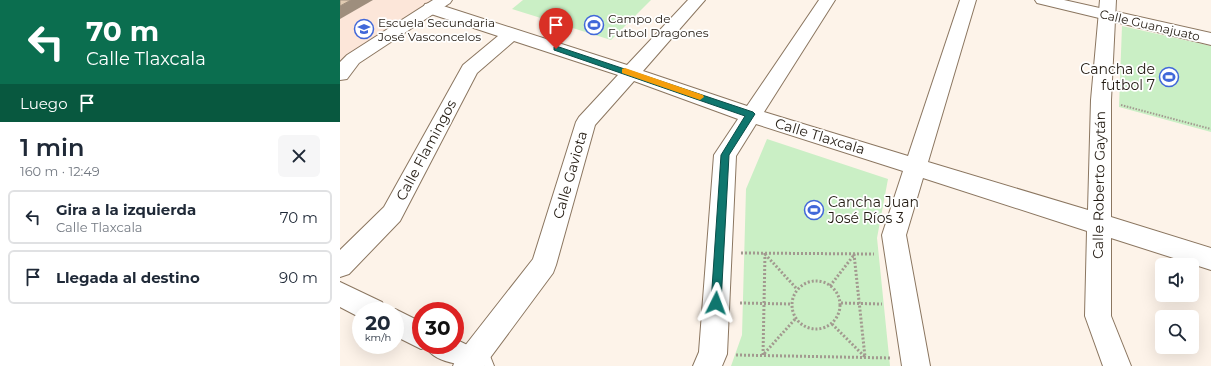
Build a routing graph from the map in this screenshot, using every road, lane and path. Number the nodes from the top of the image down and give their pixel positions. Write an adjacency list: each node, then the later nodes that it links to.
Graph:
1 (697, 0): 9 (street, Calle Gaviota)
2 (827, 0): 12 (street)
3 (968, 0): 14 (street)
4 (1042, 0): 6 (street, Calle Guanajuato)
5 (438, 4): 7 (street, Calle Tlaxcala); 10 (street)
6 (1107, 7): 8 (street, Calle Guanajuato); 11 (street, Calle Roberto Gaytán)
7 (511, 34): 9 (street, Calle Tlaxcala); 21 (street, Calle Flamingos)
8 (1211, 39)
9 (631, 73): 12 (street, Calle Tlaxcala); 39 (street, Calle Gaviota)
10 (340, 74)
11 (1101, 100): 13 (path); 15 (street, Calle Roberto Gaytán)
12 (750, 114): 14 (street, Calle Tlaxcala); 16 (street)
13 (1211, 129)
14 (917, 167): 15 (street, Calle Tlaxcala); 19 (street)
15 (1098, 224): 20 (street, Calle Tlaxcala); 40 (street, Calle Roberto Gaytán)
16 (719, 253): 17 (path); 26 (street)
17 (765, 253): 18 (path); 23 (path); 27 (path)
18 (854, 254): 19 (path); 22 (path); 30 (path)
19 (898, 254): 31 (street)
20 (1211, 259)
21 (340, 266)
22 (830, 286): 23 (path); 28 (path)
23 (797, 289): 29 (path)
24 (340, 294): 25 (street)
25 (356, 302)
26 (716, 303): 27 (path); 37 (street)
27 (764, 303): 29 (path); 35 (path)
28 (841, 303): 30 (path); 33 (path)
29 (791, 304): 32 (path)
30 (859, 304): 31 (path); 36 (path)
31 (906, 305): 38 (street)
32 (796, 318): 33 (path); 35 (path)
33 (832, 324): 36 (path)
34 (455, 354): 39 (street)
35 (763, 355): 36 (path); 37 (path)
36 (865, 357): 38 (path)
37 (710, 360)
38 (915, 362)
39 (472, 364)
40 (1117, 366)

